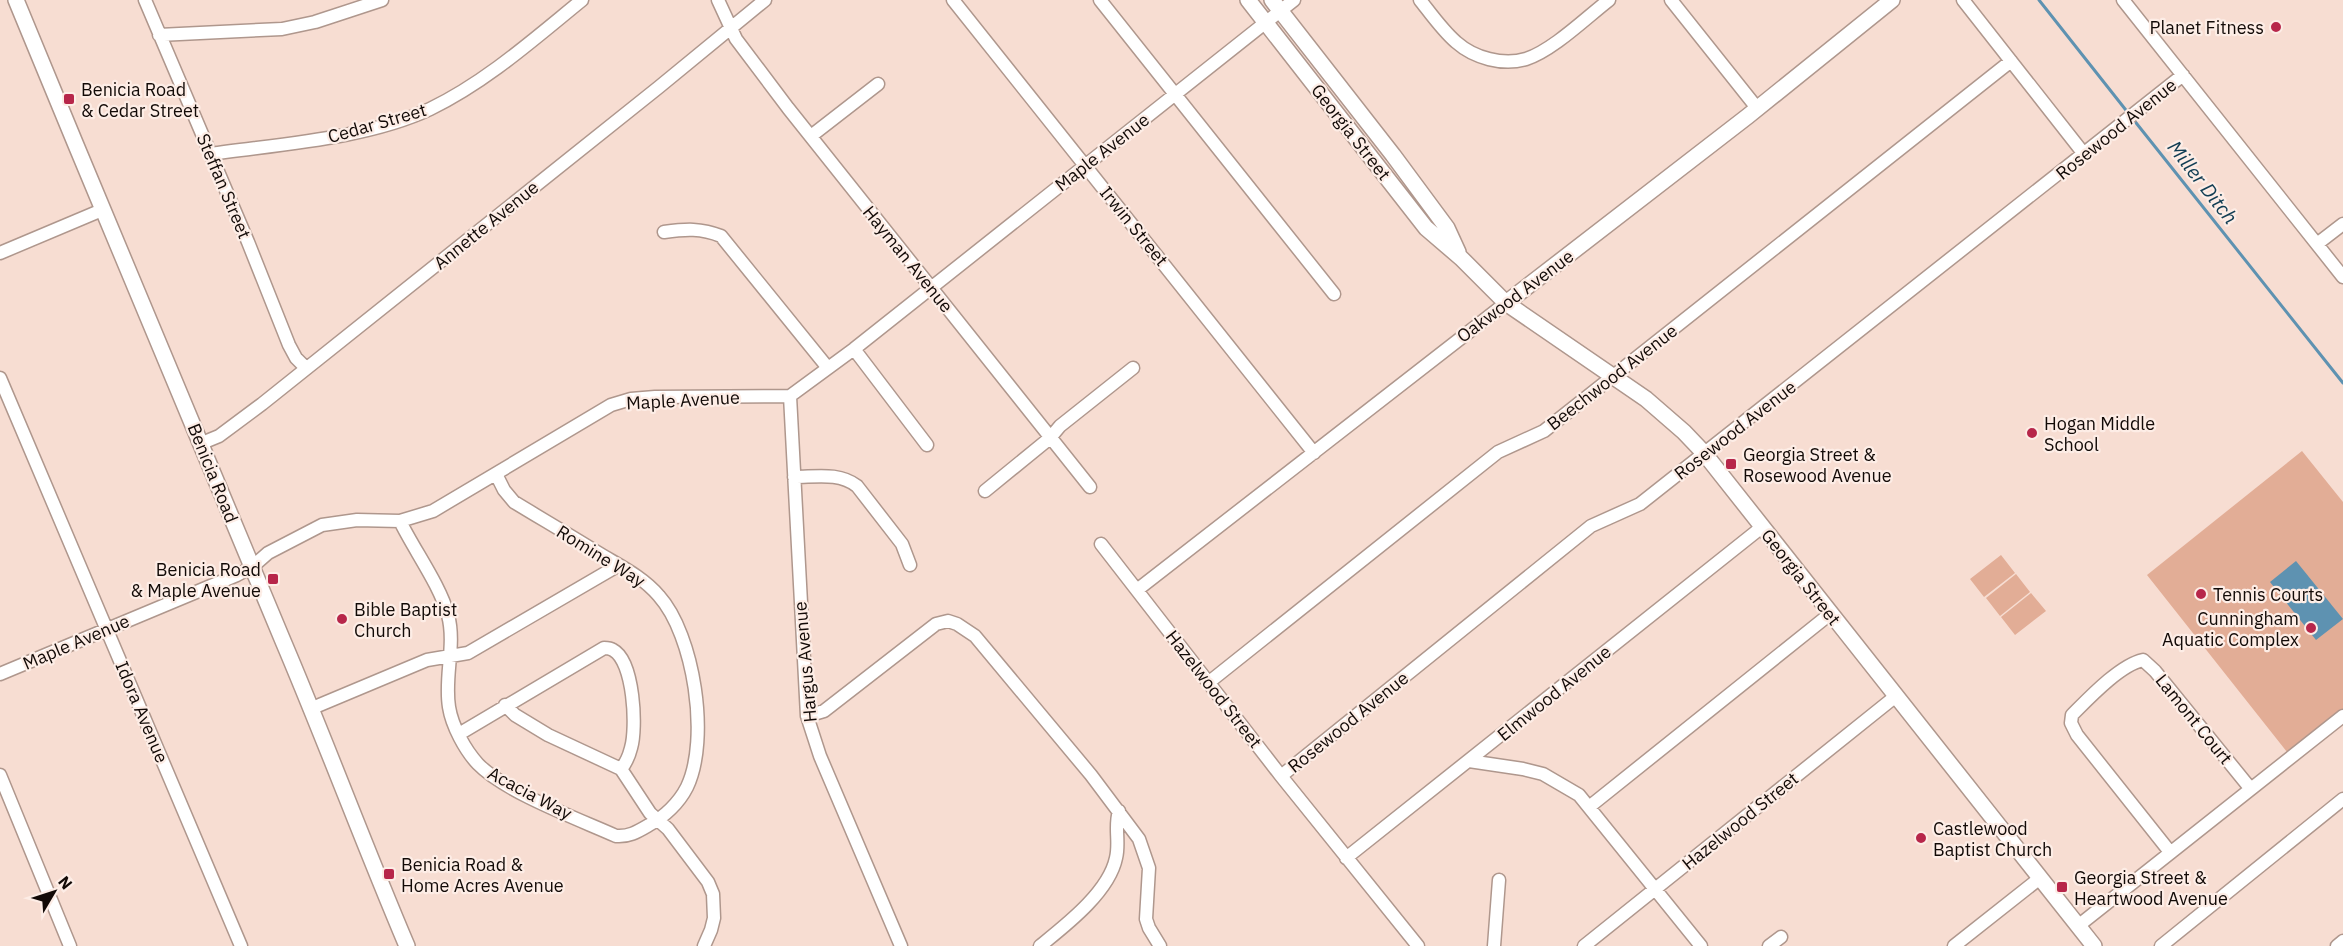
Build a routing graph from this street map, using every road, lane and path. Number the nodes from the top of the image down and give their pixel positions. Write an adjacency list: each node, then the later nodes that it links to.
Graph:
1 (16, 0): 30 (main road, Benicia Road)
2 (145, 0): 20 (street, Steffan Street)
3 (382, 0): 20 (street)
4 (582, 0): 27 (street, Cedar Street)
5 (718, 0): 19 (street, Hayman Avenue)
6 (765, 0): 19 (street, Annette Avenue)
7 (953, 0): 29 (street, Irwin Street)
8 (1100, 0): 24 (street)
9 (1248, 0): 18 (main road, Georgia Street)
10 (1294, 0): 17 (street, Maple Avenue)
11 (1420, 0): 12 (street)
12 (1609, 0)
13 (1671, 0): 25 (street)
14 (1892, 0): 25 (main road, Oakwood Avenue)
15 (1963, 0): 21 (street)
16 (2124, 0): 22 (street)
17 (1276, 5): 18 (street, Maple Avenue); 35 (main road, Georgia Street)
18 (1266, 23): 24 (street, Maple Avenue); 35 (main road, Georgia Street)
19 (730, 28): 26 (street, Hayman Avenue); 41 (street, Annette Avenue)
20 (159, 35): 27 (street, Steffan Street)
21 (2011, 62): 28 (street); 44 (street, Beechwood Avenue)
22 (2183, 75): 28 (street, Rosewood Avenue); 33 (street)
23 (878, 84): 26 (street)
24 (1176, 95): 29 (street, Maple Avenue); 38 (street)
25 (1757, 108): 39 (main road, Oakwood Avenue)
26 (811, 136): 37 (street, Hayman Avenue)
27 (210, 154): 41 (street, Steffan Street)
28 (2084, 154): 51 (street, Rosewood Avenue)
29 (1085, 165): 37 (street, Maple Avenue); 50 (street, Irwin Street)
30 (102, 210): 34 (street); 48 (main road, Benicia Road)
31 (2343, 224): 33 (street)
32 (664, 232): 42 (street)
33 (2317, 244): 36 (street)
34 (0, 253)
35 (1461, 258): 39 (main road, Georgia Street)
36 (2343, 277)
37 (931, 287): 40 (street, Maple Avenue); 47 (street, Hayman Avenue)
38 (1334, 294)
39 (1506, 303): 44 (main road, Georgia Street); 50 (street, Oakwood Avenue)
40 (854, 349): 42 (street, Maple Avenue); 49 (street)
41 (306, 368): 48 (street, Annette Avenue)
42 (828, 368): 46 (street, Maple Avenue)
43 (1133, 368): 47 (street)
44 (1612, 377): 51 (main road, Georgia Street); 67 (street, Beechwood Avenue)
45 (0, 378): 64 (street, Idora Avenue)
46 (790, 396): 52 (street, Maple Avenue); 53 (street, Hargus Avenue)
47 (1050, 438): 54 (street, Hayman Avenue); 55 (street)
48 (202, 443): 61 (main road, Benicia Road)
49 (927, 445)
50 (1314, 453): 62 (street, Oakwood Avenue)
51 (1704, 453): 57 (main road, Georgia Street); 77 (street, Rosewood Avenue)
52 (496, 474): 56 (street, Maple Avenue); 59 (street, Romine Way)
53 (794, 477): 60 (street); 71 (street, Hargus Avenue)
54 (1090, 487)
55 (985, 491)
56 (400, 521): 61 (street, Maple Avenue); 65 (street, Acacia Way)
57 (1762, 527): 63 (main road, Georgia Street); 74 (street, Elmwood Avenue)
58 (1101, 544): 62 (street, Hazelwood Street)
59 (619, 565): 65 (street); 82 (street, Romine Way)
60 (910, 565)
61 (252, 567): 64 (street, Maple Avenue); 70 (main road, Benicia Road)
62 (1137, 590): 67 (street, Hazelwood Street)
63 (1830, 614): 68 (main road, Georgia Street); 80 (street)
64 (107, 630): 66 (street, Maple Avenue); 92 (street, Idora Avenue)
65 (450, 657): 70 (street); 73 (street, Acacia Way)
66 (0, 674)
67 (1208, 683): 77 (street, Hazelwood Street)
68 (1896, 696): 85 (main road, Georgia Street); 87 (street, Hazelwood Street)
69 (505, 705): 73 (street); 75 (street); 75 (street)
70 (310, 709): 93 (main road, Benicia Road)
71 (807, 716): 81 (street); 95 (street, Hargus Avenue)
72 (2343, 716): 78 (street)
73 (459, 734): 82 (street, Acacia Way)
74 (1469, 761): 80 (street); 84 (street, Elmwood Avenue)
75 (621, 769): 82 (street)
76 (0, 775): 91 (street)
77 (1281, 776): 84 (street, Hazelwood Street)
78 (2250, 788): 83 (street); 83 (street, Lamont Court)
79 (2343, 799): 105 (street)
80 (1589, 807): 87 (street)
81 (1119, 811): 96 (street); 97 (street)
82 (657, 821): 94 (street)
83 (2170, 852): 88 (street)
84 (1346, 858): 98 (street, Hazelwood Street)
85 (2040, 878): 88 (main road, Georgia Street); 103 (street)
86 (1499, 880): 99 (street)
87 (1654, 889): 100 (street, Hazelwood Street); 101 (street)
88 (2078, 926): 104 (main road, Georgia Street)
89 (1781, 937): 102 (street)
90 (2343, 941): 106 (street)
91 (70, 946)
92 (241, 946)
93 (407, 946)
94 (704, 946)
95 (901, 946)
96 (1040, 946)
97 (1160, 946)
98 (1418, 946)
99 (1494, 946)
100 (1584, 946)
101 (1701, 946)
102 (1769, 946)
103 (1954, 946)
104 (2094, 946)
105 (2161, 946)
106 (2337, 946)

